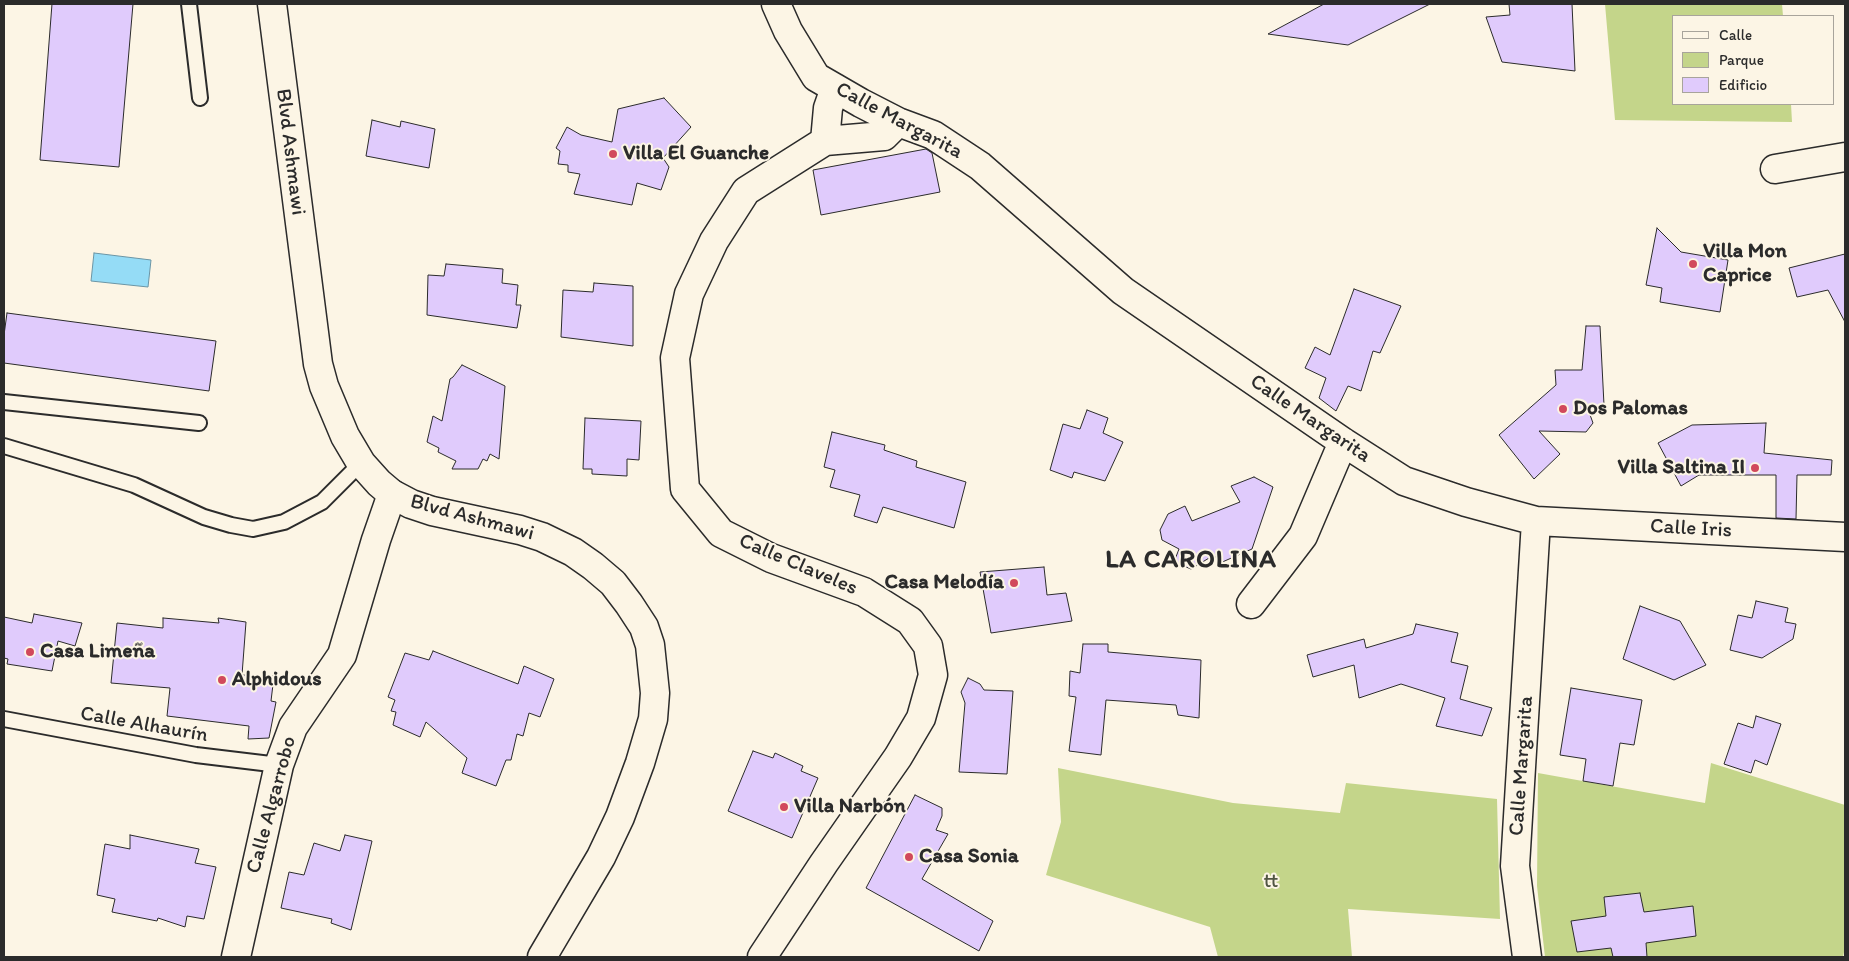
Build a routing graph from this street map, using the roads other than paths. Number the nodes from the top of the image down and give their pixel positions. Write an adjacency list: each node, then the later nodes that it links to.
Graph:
1 (189, 4): 5 (lane)
2 (272, 4): 14 (street, Blvd Ashmawi)
3 (776, 4): 4 (street, Calle Margarita)
4 (835, 88): 6 (street, Calle Margarita); 7 (street)
5 (200, 98)
6 (898, 122): 7 (street, Calle Claveles); 12 (street, Calle Margarita)
7 (825, 142): 23 (street, Calle Claveles)
8 (1845, 157): 9 (street)
9 (1775, 169)
10 (4, 402): 11 (lane)
11 (199, 423)
12 (1343, 442): 16 (street, Calle Margarita); 18 (street)
13 (4, 446): 14 (lane)
14 (361, 463): 15 (street, Blvd Ashmawi)
15 (392, 494): 20 (street, Calle Algarrobo); 22 (street, Blvd Ashmawi)
16 (1536, 521): 17 (street, Calle Iris); 24 (street, Calle Margarita)
17 (1845, 537)
18 (1252, 604)
19 (4, 719): 20 (lane, Calle Alhaurín)
20 (279, 765): 21 (street, Calle Algarrobo)
21 (236, 957)
22 (542, 957)
23 (762, 957)
24 (1527, 957)

